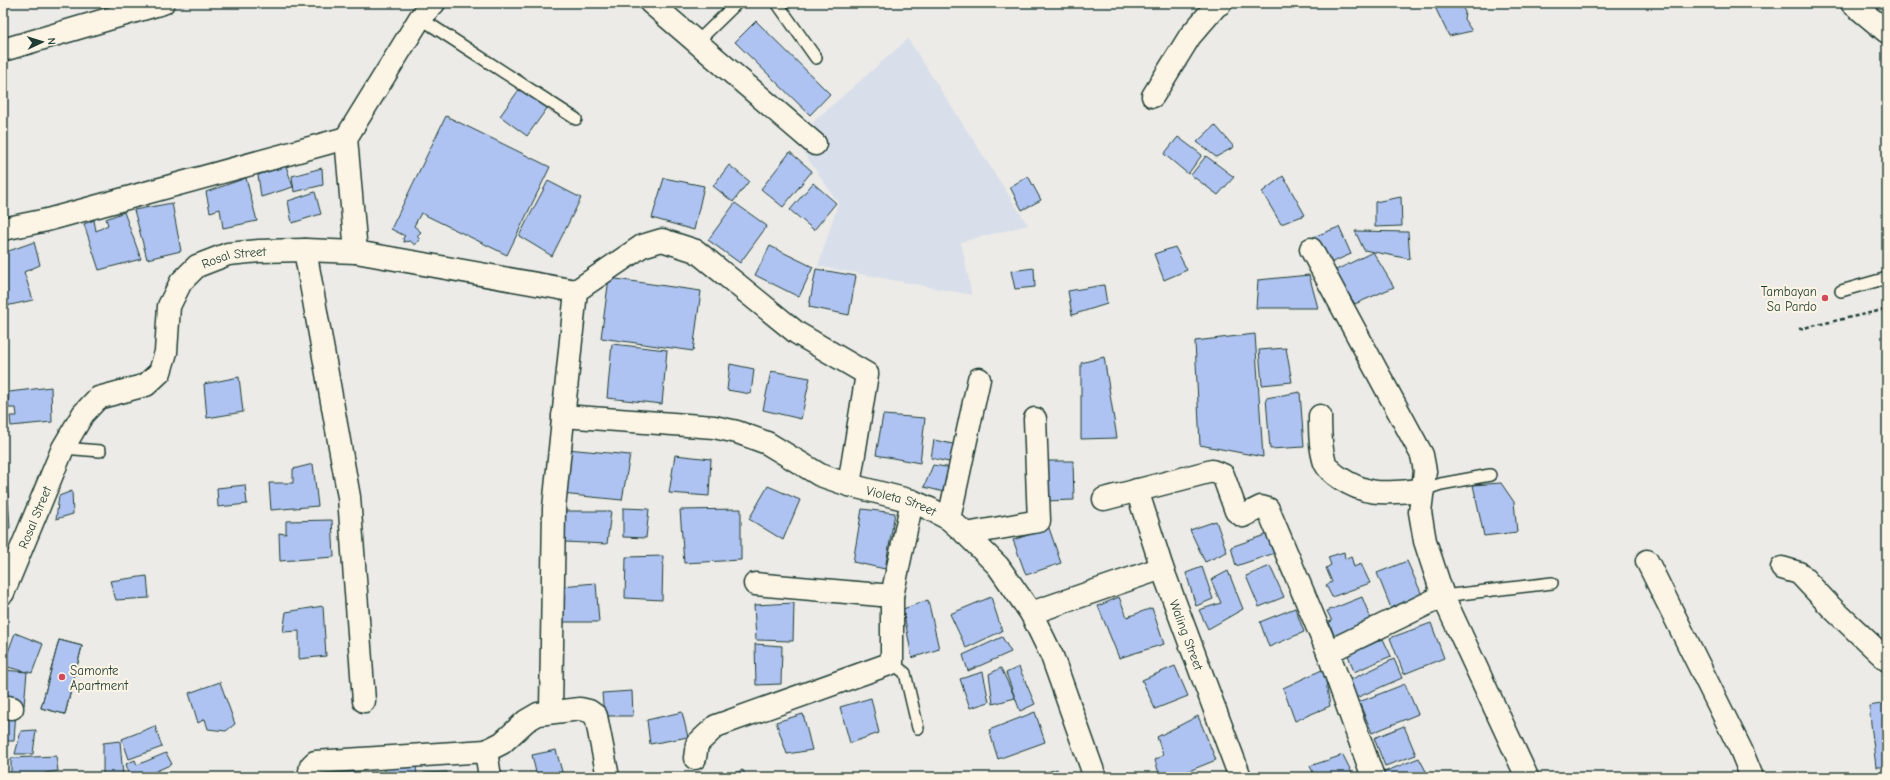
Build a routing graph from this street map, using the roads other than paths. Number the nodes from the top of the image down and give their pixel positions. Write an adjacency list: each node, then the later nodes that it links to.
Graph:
1 (163, 3): 10 (street)
2 (651, 3): 9 (street)
3 (737, 3): 9 (lane)
4 (777, 3): 11 (lane)
5 (1852, 3): 8 (street)
6 (1217, 4): 12 (street)
7 (427, 10): 13 (lane); 14 (street)
8 (1885, 26)
9 (697, 42): 15 (street)
10 (3, 50)
11 (816, 58)
12 (1153, 96)
13 (576, 119)
14 (346, 138): 16 (street); 19 (street)
15 (815, 144)
16 (3, 229)
17 (1311, 249): 32 (street)
18 (305, 250): 19 (street, Rosal Street); 27 (street, Rosal Street); 49 (street)
19 (356, 252): 21 (street, Rosal Street)
20 (1887, 278): 22 (lane)
21 (576, 291): 24 (street); 30 (street)
22 (1841, 291)
23 (979, 378): 35 (street)
24 (563, 416): 30 (street, Violeta Street); 50 (street)
25 (1320, 416): 32 (street)
26 (1035, 419): 36 (street)
27 (63, 448): 28 (lane); 42 (street, Rosal Street)
28 (100, 451)
29 (1490, 476): 32 (lane)
30 (849, 485): 34 (street, Violeta Street)
31 (1137, 490): 33 (street); 38 (street, Waling Street); 46 (street)
32 (1423, 490): 44 (street)
33 (1104, 499)
34 (912, 501): 35 (street, Violeta Street); 43 (street)
35 (949, 519): 36 (street, Violeta Street)
36 (966, 534): 45 (street, Violeta Street)
37 (1647, 561): 61 (street)
38 (1162, 568): 45 (street); 58 (street, Waling Street)
39 (1782, 568): 47 (street)
40 (1552, 583): 44 (lane)
41 (755, 584): 43 (street)
42 (3, 593)
43 (892, 596): 48 (street)
44 (1443, 596): 46 (street); 60 (street)
45 (1031, 613): 57 (street, Violeta Street)
46 (1328, 652): 59 (street)
47 (1887, 660)
48 (892, 663): 51 (lane); 53 (street)
49 (364, 701)
50 (551, 711): 52 (street); 56 (street)
51 (918, 728)
52 (486, 751): 54 (street); 55 (street)
53 (695, 758)
54 (309, 777)
55 (490, 777)
56 (608, 777)
57 (1095, 777)
58 (1240, 777)
59 (1373, 777)
60 (1528, 777)
61 (1752, 777)

